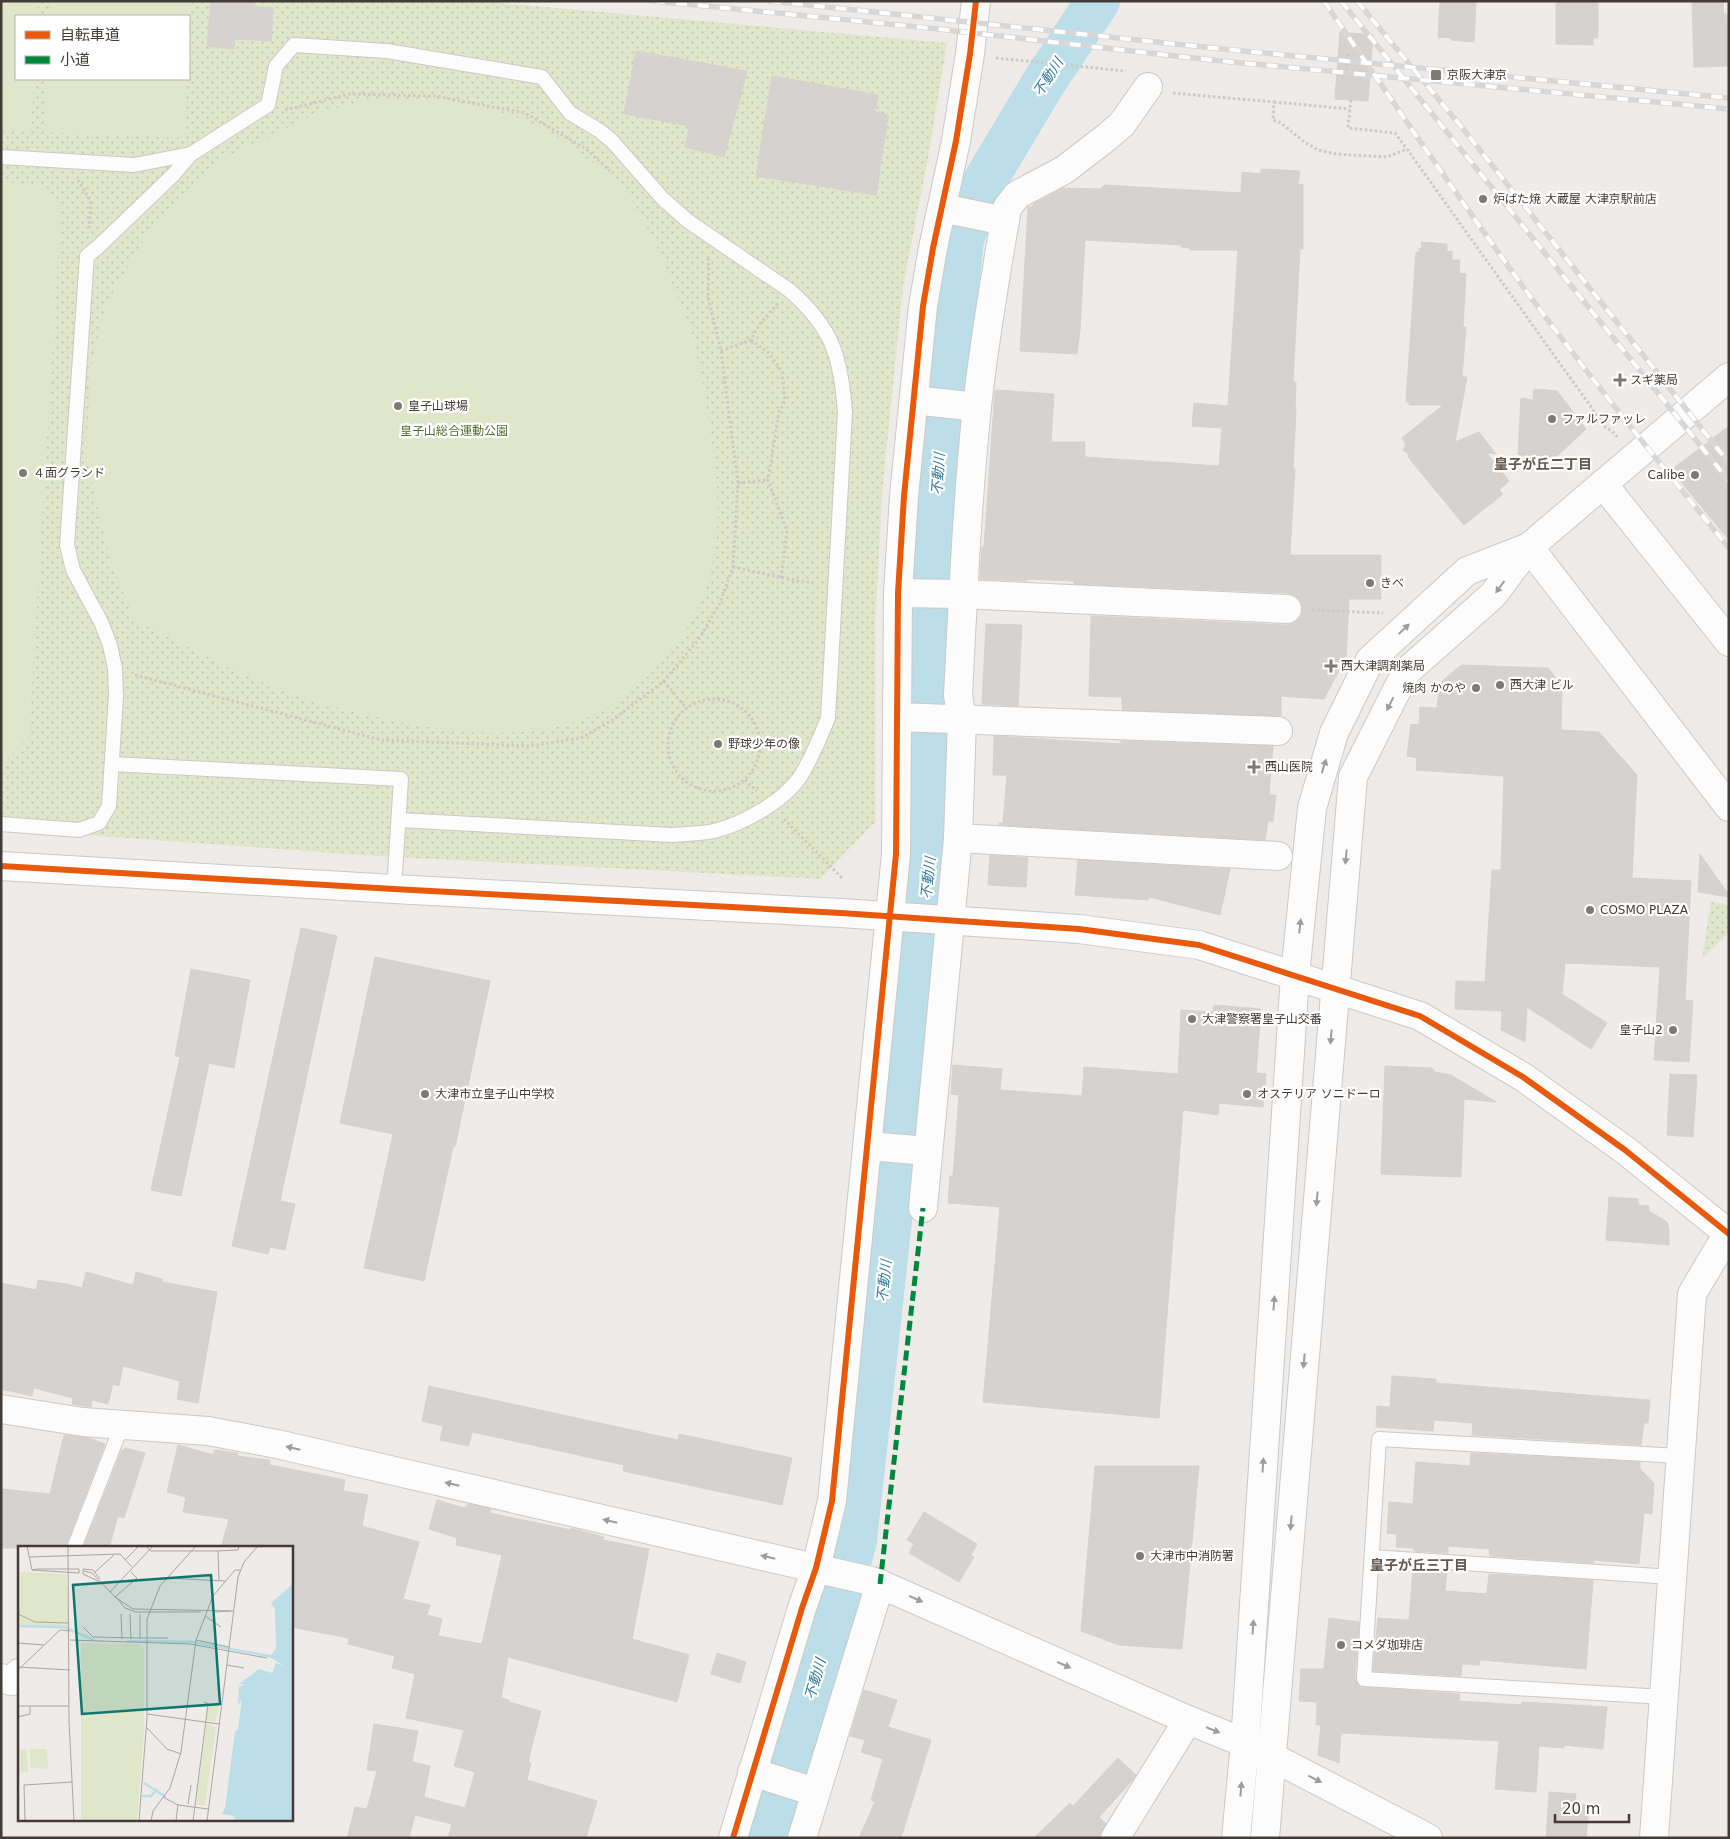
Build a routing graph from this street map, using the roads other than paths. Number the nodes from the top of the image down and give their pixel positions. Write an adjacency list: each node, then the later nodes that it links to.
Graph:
1 (976, 1): 5 (street)
2 (1148, 87): 6 (street)
3 (191, 154): 4 (lane); 19 (lane); 21 (lane)
4 (1, 158)
5 (943, 208): 6 (street); 8 (street)
6 (1004, 220): 9 (street)
7 (1729, 377): 10 (street)
8 (915, 401): 9 (street); 12 (street)
9 (976, 407): 13 (street)
10 (1603, 484): 11 (street); 15 (street)
11 (1528, 547): 20 (street); 29 (street, one-way to 11); 30 (street, one-way to 30)
12 (899, 593): 13 (street); 16 (street)
13 (962, 594): 14 (street); 17 (street)
14 (1287, 609)
15 (1729, 642)
16 (898, 717): 17 (street); 27 (street)
17 (961, 720): 18 (street); 23 (street)
18 (1278, 731)
19 (112, 764): 21 (lane); 22 (lane)
20 (1729, 807)
21 (398, 820): 26 (lane)
22 (1, 824)
23 (958, 838): 24 (street); 28 (street)
24 (1278, 856)
25 (1, 866): 26 (street)
26 (394, 889): 27 (street)
27 (898, 916): 28 (street); 31 (street)
28 (951, 920): 29 (street); 32 (street)
29 (1294, 975): 30 (street); 47 (street, one-way to 29)
30 (1334, 989): 34 (street); 48 (street, one-way to 48)
31 (868, 1146): 32 (street); 40 (street)
32 (928, 1151): 33 (street)
33 (923, 1208)
34 (1728, 1234): 37 (street)
35 (1, 1410): 36 (street)
36 (122, 1424): 38 (lane); 40 (street, one-way to 36)
37 (1680, 1456): 39 (lane); 41 (street)
38 (75, 1546)
39 (1372, 1557): 41 (lane); 45 (lane)
40 (822, 1570): 42 (street); 49 (street)
41 (1672, 1577): 45 (street)
42 (875, 1582): 46 (street, one-way to 46); 50 (street)
43 (18, 1674): 44 (street)
44 (1, 1678)
45 (1664, 1696): 57 (street)
46 (1188, 1720): 47 (street, one-way to 47); 53 (street)
47 (1245, 1743): 48 (street); 54 (street, one-way to 47)
48 (1272, 1757): 55 (street); 56 (street, one-way to 56)
49 (758, 1774): 50 (street); 51 (street)
50 (810, 1790): 52 (street)
51 (733, 1838)
52 (802, 1838)
53 (1116, 1838)
54 (1236, 1838)
55 (1265, 1838)
56 (1428, 1838)
57 (1654, 1838)

